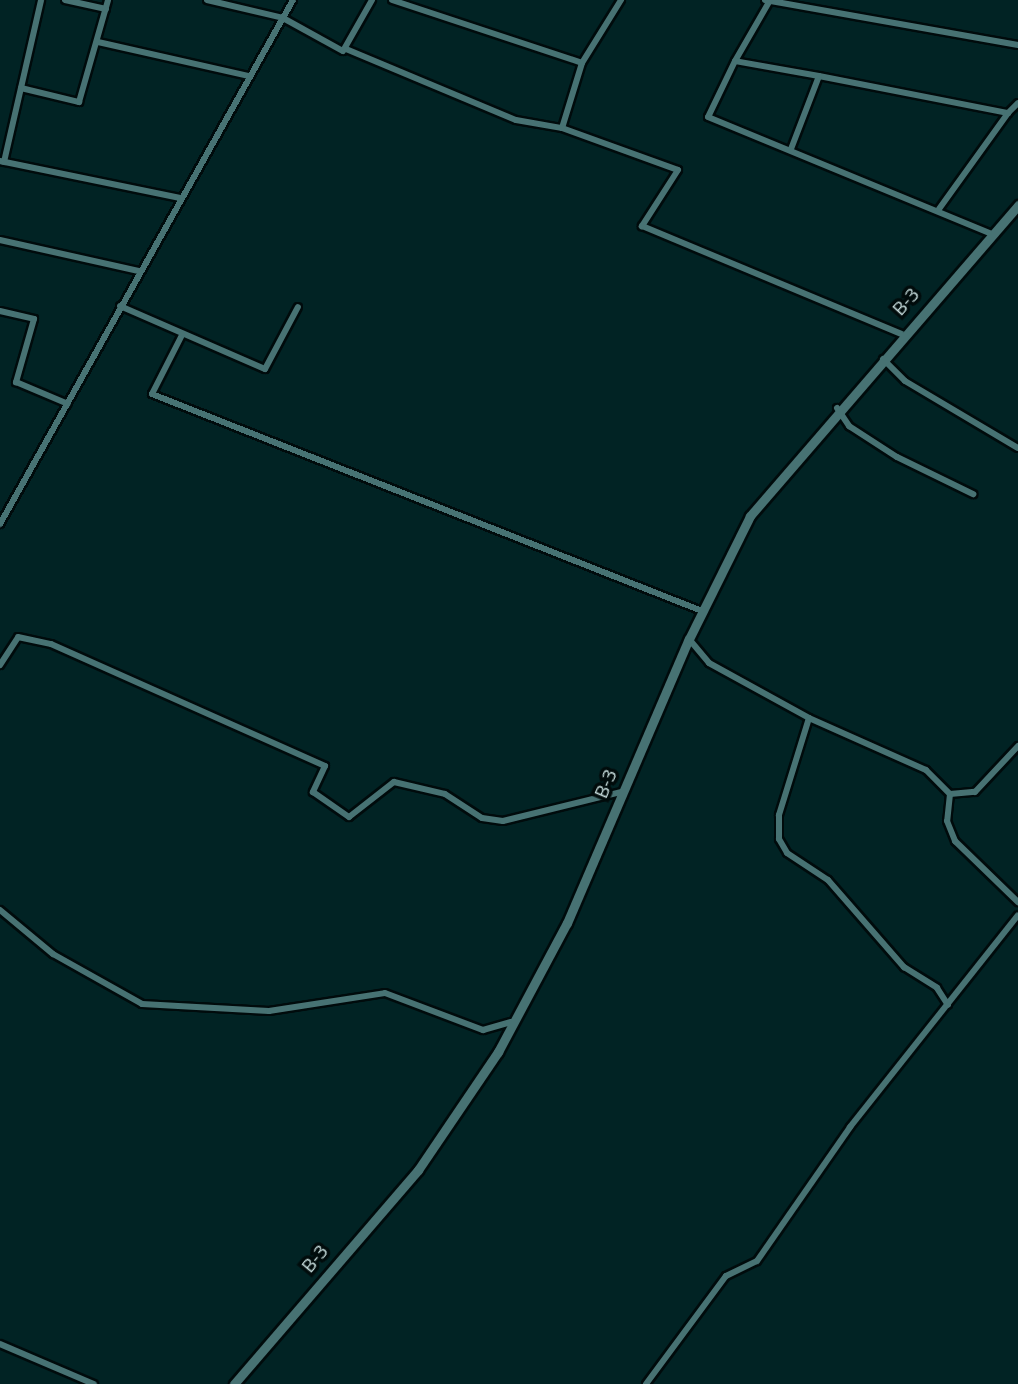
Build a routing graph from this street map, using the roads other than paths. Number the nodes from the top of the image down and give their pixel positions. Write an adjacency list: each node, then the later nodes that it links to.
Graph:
1 (41, 0): 19 (street)
2 (65, 0): 10 (street)
3 (108, 0): 10 (street)
4 (207, 0): 11 (street)
5 (293, 0): 11 (street)
6 (372, 0): 14 (street)
7 (392, 0): 16 (street)
8 (621, 0): 16 (street)
9 (767, 1): 13 (street); 15 (street)
10 (106, 9): 12 (street)
11 (283, 18): 14 (street); 17 (street)
12 (98, 42): 17 (street); 19 (street)
13 (1018, 45)
14 (346, 49): 22 (street)
15 (735, 61): 18 (street); 23 (street)
16 (582, 63): 22 (street)
17 (249, 76): 25 (street)
18 (819, 76): 21 (street); 23 (street)
19 (21, 88): 24 (street)
20 (1018, 103): 21 (street)
21 (1009, 113): 27 (street)
22 (562, 128): 34 (street)
23 (791, 149): 27 (street)
24 (2, 161): 25 (street)
25 (180, 198): 30 (street)
26 (1018, 205): 28 (main road, B-3)
27 (939, 209): 28 (street)
28 (992, 234): 34 (main road, B-3)
29 (0, 240): 30 (street)
30 (139, 271): 31 (street)
31 (120, 306): 35 (street); 37 (street)
32 (298, 307): 35 (street)
33 (0, 311): 37 (street)
34 (901, 334): 36 (main road, B-3)
35 (183, 335): 42 (street)
36 (881, 357): 38 (main road, B-3); 39 (street)
37 (68, 404): 41 (street)
38 (837, 408): 40 (street); 42 (main road, B-3)
39 (1018, 448)
40 (973, 494)
41 (0, 524)
42 (702, 611): 43 (main road, B-3)
43 (689, 639): 45 (street); 47 (main road, B-3)
44 (0, 665): 47 (street)
45 (809, 718): 48 (street); 52 (street)
46 (1018, 746): 48 (street)
47 (621, 792): 53 (main road, B-3)
48 (950, 794): 49 (street)
49 (1018, 902)
50 (0, 910): 53 (street)
51 (1018, 915): 52 (street)
52 (948, 1004): 57 (street)
53 (512, 1022): 56 (main road, B-3)
54 (0, 1343): 55 (street)
55 (94, 1384)
56 (234, 1384)
57 (646, 1384)

